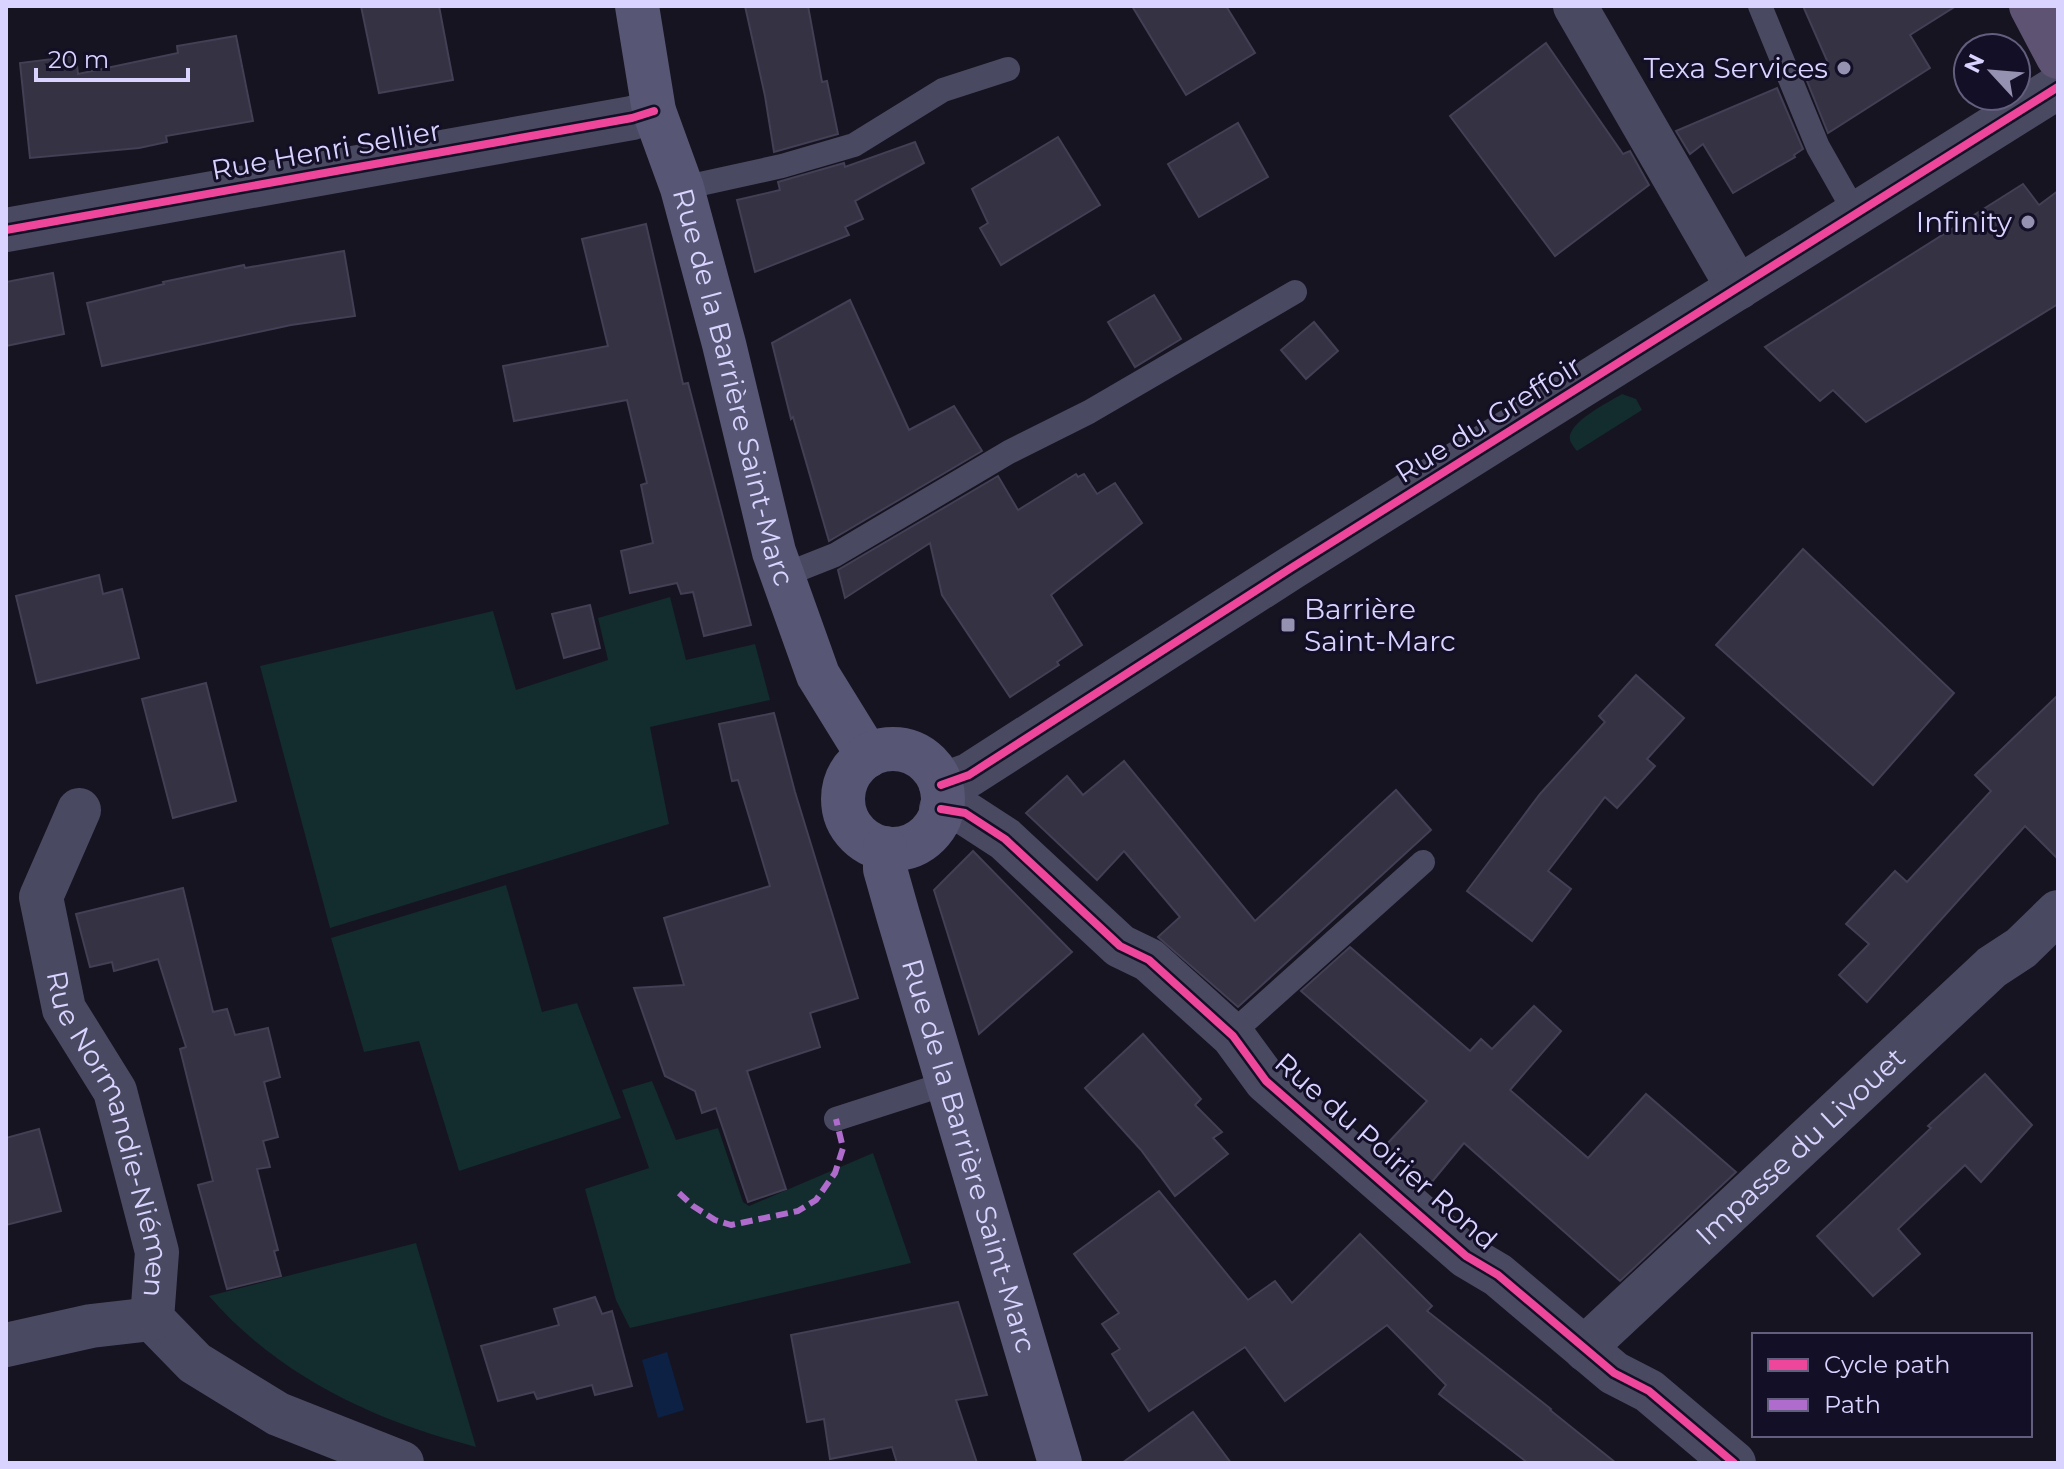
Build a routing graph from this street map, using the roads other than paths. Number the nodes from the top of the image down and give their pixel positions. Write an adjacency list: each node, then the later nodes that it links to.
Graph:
1 (637, 6): 8 (main road, Rue de la Barrière Saint-Marc)
2 (1575, 6): 12 (street)
3 (1760, 6): 10 (lane)
4 (2031, 6): 5 (main road)
5 (2058, 57)
6 (1008, 69): 9 (lane)
7 (2058, 87): 10 (street, Rue du Greffoir)
8 (654, 111): 9 (main road, Rue de la Barrière Saint-Marc); 11 (street, Rue Henri Sellier)
9 (682, 188): 14 (main road, Rue de la Barrière Saint-Marc)
10 (1856, 214): 12 (street, Rue du Greffoir)
11 (6, 230)
12 (1738, 288): 15 (street, Rue du Greffoir)
13 (1295, 292): 14 (lane)
14 (782, 576): 16 (main road, Rue de la Barrière Saint-Marc)
15 (1013, 745): 17 (street, Rue du Greffoir); 19 (street)
16 (868, 756): 17 (main road); 20 (main road)
17 (941, 797): 19 (street, Rue du Poirier Rond); 20 (main road)
18 (79, 810): 27 (street, Rue Normandie-Niémen)
19 (1005, 839): 24 (street, Rue du Poirier Rond)
20 (885, 848): 25 (main road, Rue de la Barrière Saint-Marc)
21 (1423, 862): 24 (lane)
22 (2058, 912): 23 (street, Impasse du Livouet)
23 (2039, 952): 29 (street, Impasse du Livouet)
24 (1233, 1036): 29 (street, Rue du Poirier Rond)
25 (948, 1083): 26 (lane); 31 (main road, Rue de la Barrière Saint-Marc)
26 (836, 1119)
27 (152, 1319): 28 (street); 30 (street, Rue Normandie-Niémen)
28 (6, 1345)
29 (1586, 1350): 32 (street, Rue du Poirier Rond)
30 (402, 1463)
31 (1060, 1463)
32 (1734, 1463)

